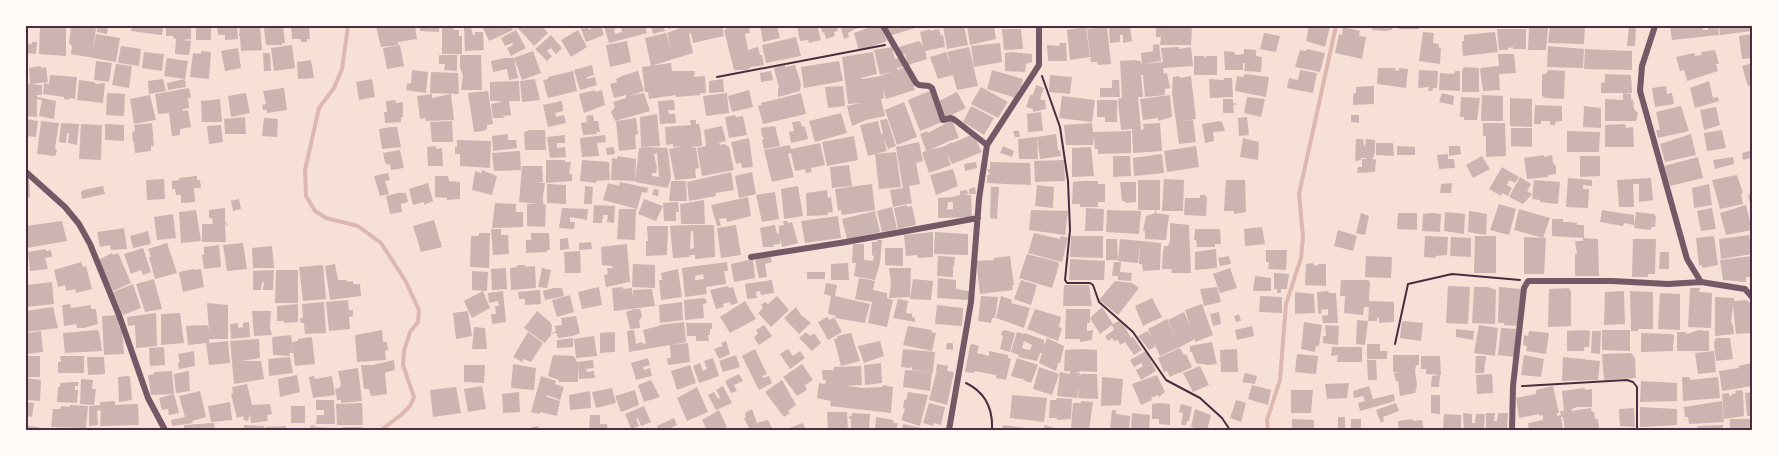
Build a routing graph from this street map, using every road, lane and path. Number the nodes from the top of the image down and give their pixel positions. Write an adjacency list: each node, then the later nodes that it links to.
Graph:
1 (883, 26): 4 (street)
2 (1039, 26): 5 (street)
3 (1655, 26): 12 (street)
4 (892, 43): 6 (path); 7 (street)
5 (1039, 65): 7 (street); 20 (path)
6 (717, 77)
7 (987, 145): 9 (street)
8 (26, 172): 17 (street)
9 (978, 218): 10 (street); 15 (street)
10 (751, 257)
11 (1528, 281): 12 (street); 14 (path); 16 (street)
12 (1701, 282): 13 (street)
13 (1752, 297)
14 (1395, 344)
15 (958, 379): 18 (street); 19 (path)
16 (1513, 386): 21 (street); 22 (path)
17 (165, 430)
18 (949, 430)
19 (992, 430)
20 (1230, 430)
21 (1512, 430)
22 (1637, 430)

